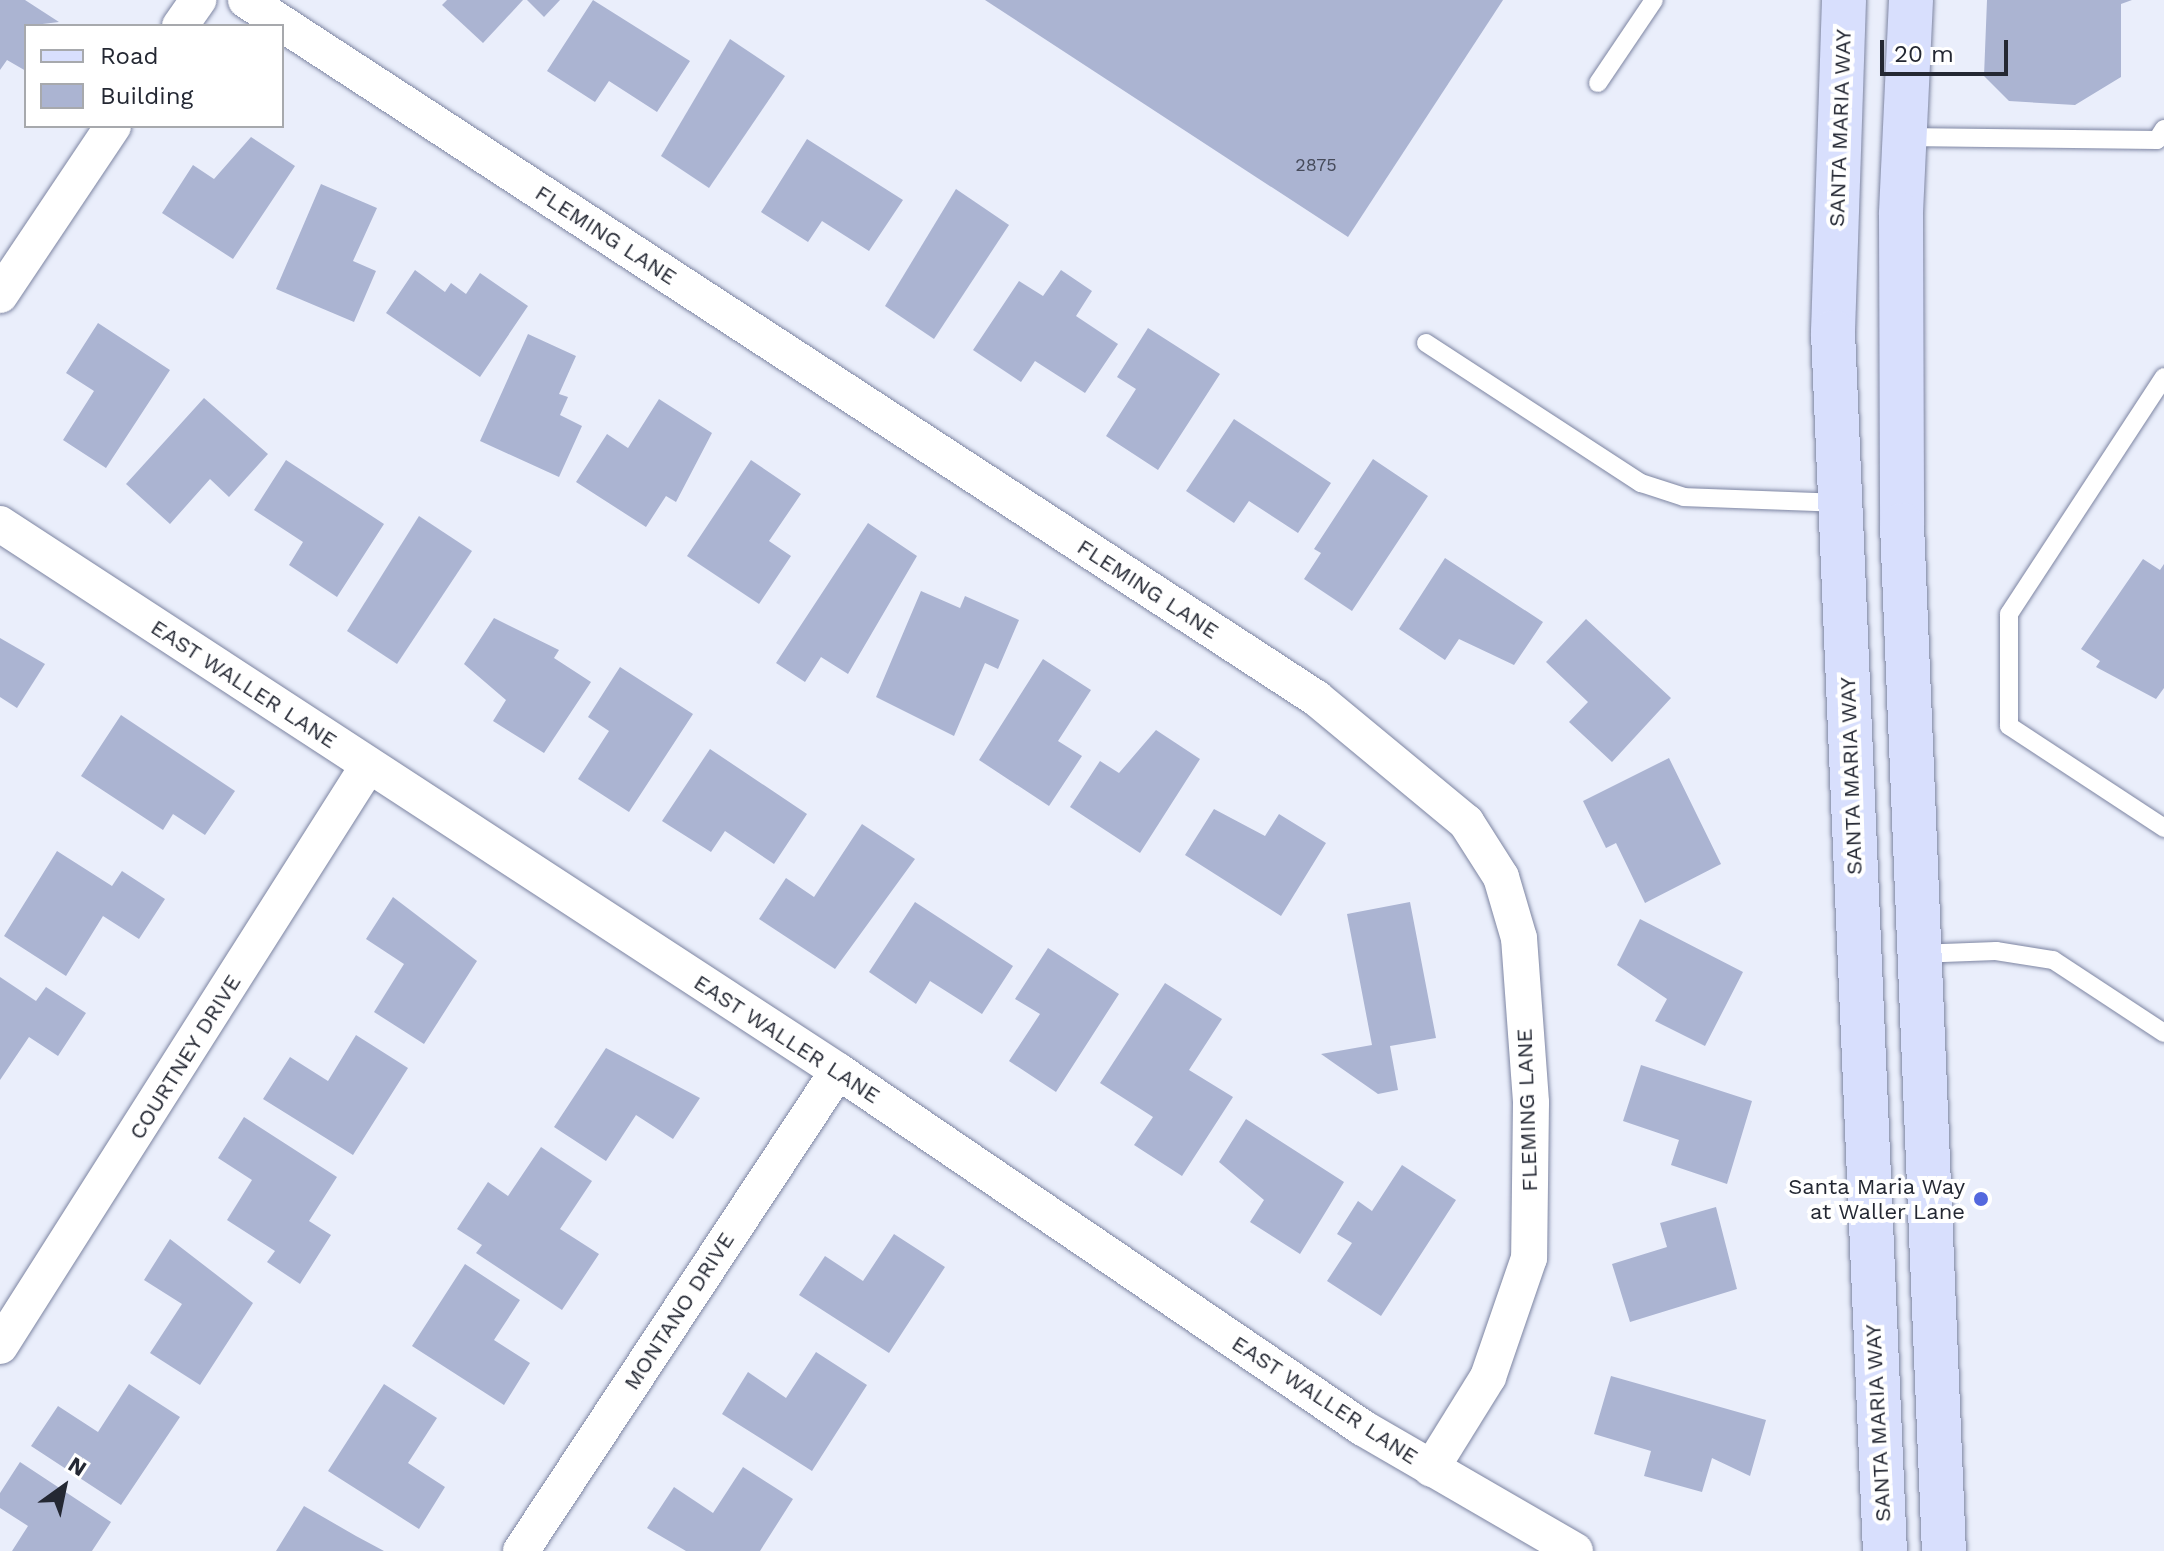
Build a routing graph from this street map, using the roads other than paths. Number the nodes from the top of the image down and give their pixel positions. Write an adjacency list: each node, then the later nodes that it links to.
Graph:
1 (198, 0): 6 (street)
2 (246, 0): 7 (street, FLEMING LANE)
3 (1654, 0): 9 (lane)
4 (1844, 0): 16 (main road, SANTA MARIA WAY)
5 (1911, 0): 12 (main road)
6 (181, 24)
7 (283, 24)
8 (284, 25): 24 (street, FLEMING LANE)
9 (1598, 83)
10 (112, 128): 13 (street)
11 (2164, 129): 12 (lane)
12 (1904, 137): 20 (main road)
13 (0, 295)
14 (1426, 343): 16 (lane)
15 (2164, 377): 19 (lane)
16 (1840, 503): 27 (main road, SANTA MARIA WAY)
17 (0, 524): 18 (street, EAST WALLER LANE)
18 (368, 766): 22 (street, EAST WALLER LANE); 23 (street, COURTNEY DRIVE)
19 (2164, 828)
20 (1917, 954): 21 (lane); 28 (main road)
21 (2164, 1033)
22 (838, 1071): 24 (street, EAST WALLER LANE); 25 (street, MONTANO DRIVE)
23 (0, 1346)
24 (1431, 1469): 26 (street, EAST WALLER LANE)
25 (521, 1551)
26 (1575, 1551)
27 (1885, 1551)
28 (1944, 1551)

